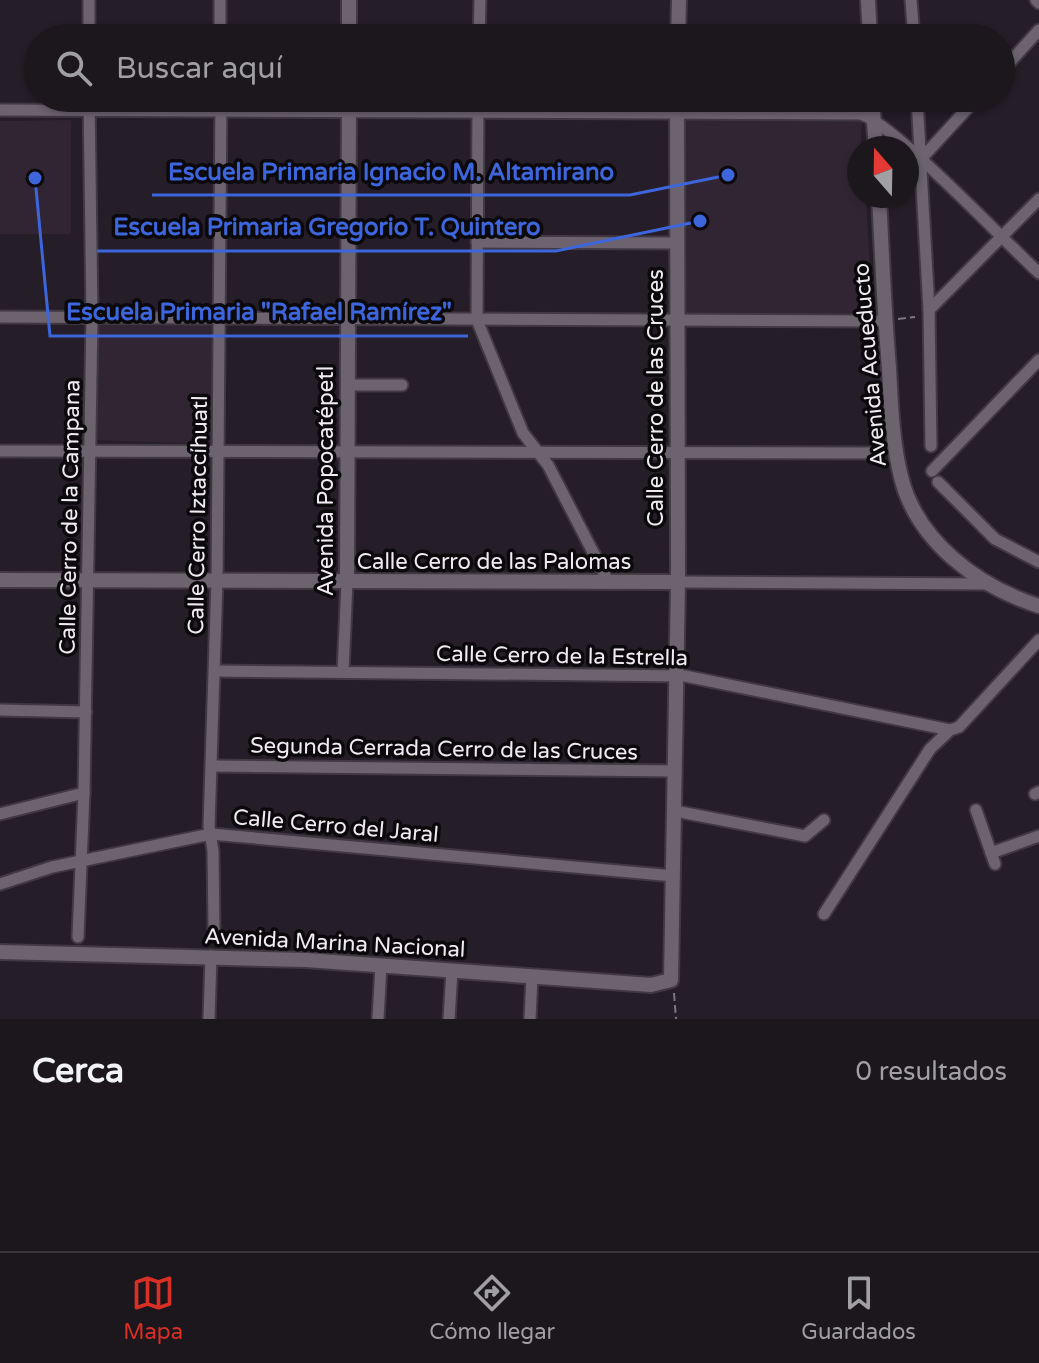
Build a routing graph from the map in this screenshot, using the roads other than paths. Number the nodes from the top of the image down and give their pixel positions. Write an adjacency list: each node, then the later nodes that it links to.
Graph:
1 (89, 0): 8 (street)
2 (220, 0): 9 (street)
3 (349, 0): 10 (street)
4 (480, 0): 11 (street)
5 (679, 0): 12 (street)
6 (868, 0): 13 (street)
7 (911, 0): 14 (street)
8 (89, 24)
9 (220, 24)
10 (349, 24)
11 (479, 24)
12 (678, 24)
13 (869, 24)
14 (913, 24)
15 (1039, 30): 16 (street)
16 (1015, 57)
17 (24, 108): 18 (street)
18 (0, 110)
19 (89, 112): 39 (street, Calle Cerro de la Campana)
20 (221, 112): 40 (street, Calle Cerro Iztaccíhuatl)
21 (349, 112): 41 (street, Avenida Popocatépetl)
22 (478, 112): 34 (street)
23 (677, 112): 35 (street, Calle Cerro de las Cruces)
24 (829, 112): 28 (street)
25 (873, 112): 28 (street)
26 (918, 112): 30 (street)
27 (964, 112): 30 (street)
28 (873, 118): 29 (street); 30 (street)
29 (875, 136)
30 (921, 159): 33 (street); 37 (street)
31 (1039, 199): 33 (street)
32 (880, 208): 44 (street, Avenida Acueducto)
33 (1002, 238): 36 (street); 37 (street)
34 (477, 242): 35 (street); 42 (street)
35 (676, 243): 43 (street, Calle Cerro de las Cruces)
36 (1039, 273)
37 (929, 310): 48 (street)
38 (0, 317): 39 (street)
39 (92, 317): 40 (street); 49 (street, Calle Cerro de la Campana)
40 (221, 318): 41 (street); 50 (street, Calle Cerro Iztaccíhuatl)
41 (348, 320): 42 (street); 46 (street, Avenida Popocatépetl)
42 (477, 320): 43 (street); 53 (street)
43 (678, 320): 44 (street); 54 (street, Calle Cerro de las Cruces)
44 (885, 321): 63 (street, Avenida Acueducto)
45 (1039, 360): 56 (street)
46 (347, 385): 47 (street); 52 (street, Avenida Popocatépetl)
47 (402, 385)
48 (931, 446)
49 (88, 450): 50 (street); 51 (street); 58 (street, Calle Cerro de la Campana)
50 (218, 450): 52 (street); 59 (street, Calle Cerro Iztaccíhuatl)
51 (0, 451)
52 (348, 451): 53 (street); 60 (street, Avenida Popocatépetl)
53 (536, 451): 54 (street); 62 (street)
54 (676, 452): 55 (street); 61 (street, Calle Cerro de las Cruces)
55 (874, 453)
56 (1039, 562)
57 (0, 580): 58 (street, Calle Cerro de las Palomas)
58 (88, 580): 59 (street, Calle Cerro de las Palomas); 70 (street, Calle Cerro de la Campana)
59 (217, 580): 60 (street, Calle Cerro de las Palomas); 66 (street, Calle Cerro Iztaccíhuatl)
60 (347, 582): 62 (street, Calle Cerro de las Palomas); 67 (street, Avenida Popocatépetl)
61 (678, 582): 62 (street, Calle Cerro de las Palomas); 63 (street, Calle Cerro de las Palomas); 68 (street, Calle Cerro de las Cruces)
62 (609, 583)
63 (988, 584): 64 (street, Avenida Acueducto)
64 (1039, 606)
65 (1039, 640): 71 (street)
66 (215, 671): 67 (street, Calle Cerro de la Estrella); 72 (street, Calle Cerro Iztaccíhuatl)
67 (343, 672): 68 (street, Calle Cerro de la Estrella)
68 (677, 675): 71 (street, Calle Cerro de la Estrella); 73 (street, Calle Cerro de las Cruces)
69 (0, 710): 70 (street)
70 (86, 712): 74 (street, Calle Cerro de la Campana)
71 (950, 730): 84 (street)
72 (213, 766): 73 (street, Segunda Cerrada Cerro de las Cruces); 79 (street, Calle Cerro Iztaccíhuatl)
73 (675, 771): 76 (street, Calle Cerro de las Cruces)
74 (84, 793): 77 (street); 81 (street, Calle Cerro de la Campana)
75 (976, 810): 80 (street)
76 (675, 811): 78 (street); 82 (street, Calle Cerro de las Cruces)
77 (0, 814)
78 (824, 820)
79 (211, 834): 81 (street, Calle Cerro del Jaral); 82 (street, Calle Cerro del Jaral); 85 (street, Calle Cerro Iztaccíhuatl)
80 (1039, 836)
81 (80, 862): 83 (street, Calle Cerro del Jaral); 86 (street, Calle Cerro de la Campana)
82 (674, 876): 92 (street, Calle Cerro de las Cruces)
83 (0, 884)
84 (824, 914)
85 (214, 931)
86 (78, 937)
87 (0, 952): 88 (street, Avenida Marina Nacional)
88 (211, 956): 89 (street, Avenida Marina Nacional); 93 (street)
89 (381, 965): 90 (street, Avenida Marina Nacional); 94 (street)
90 (452, 970): 91 (street, Avenida Marina Nacional); 95 (street)
91 (532, 977): 92 (street, Avenida Marina Nacional); 96 (street)
92 (667, 982)
93 (209, 1019)
94 (378, 1019)
95 (449, 1019)
96 (530, 1019)

